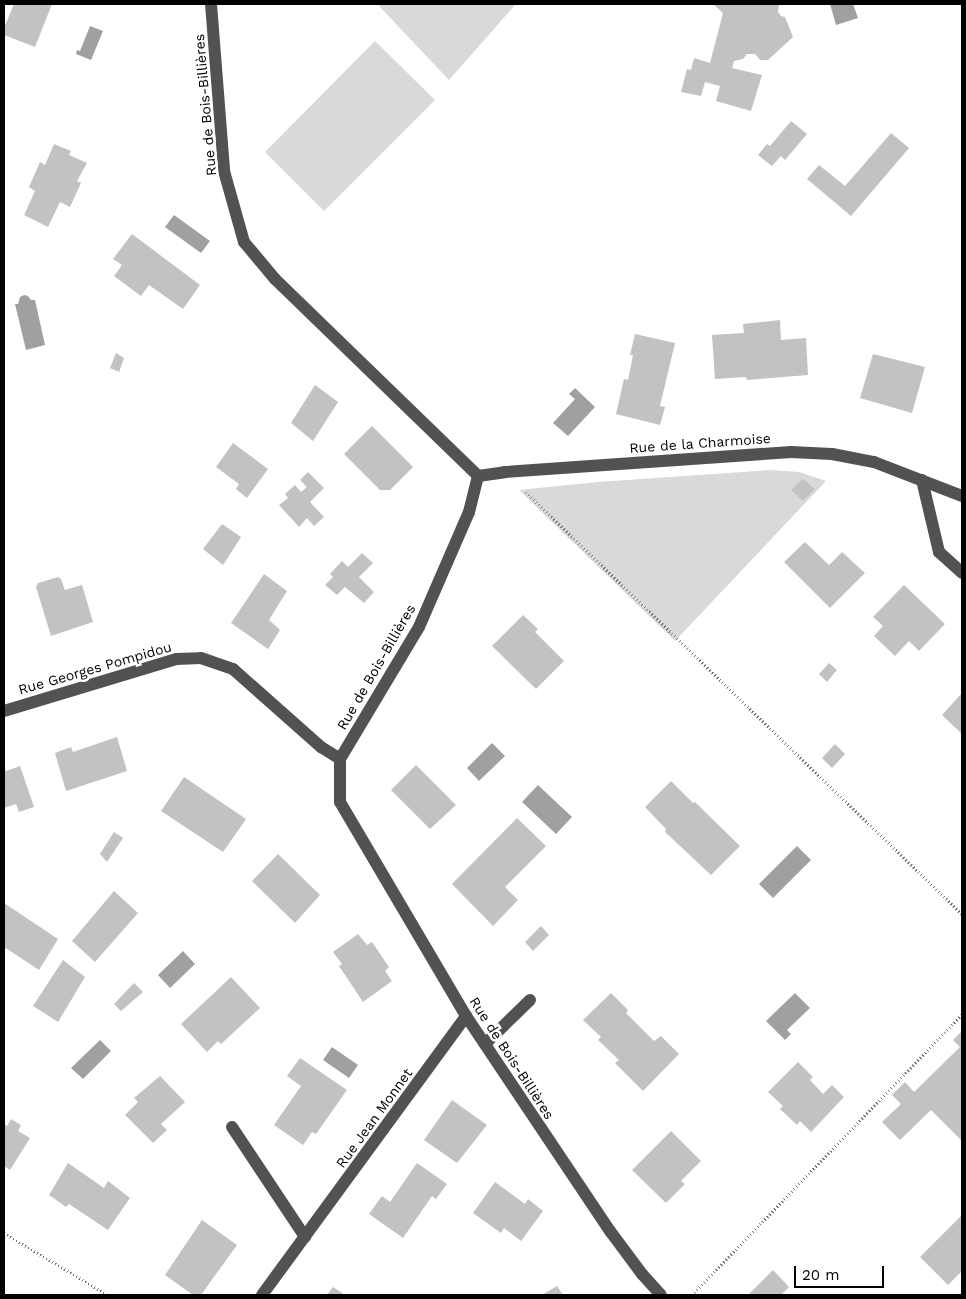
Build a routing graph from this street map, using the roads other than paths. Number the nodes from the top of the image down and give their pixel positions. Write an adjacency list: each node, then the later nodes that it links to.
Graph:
1 (211, 4): 2 (street, Rue de Bois-Billières)
2 (478, 476): 3 (street, Rue de la Charmoise); 7 (street, Rue de Bois-Billières)
3 (922, 480): 4 (street, Rue de la Charmoise); 5 (street)
4 (962, 496)
5 (962, 573)
6 (4, 711): 7 (street, Rue Georges Pompidou)
7 (340, 759): 9 (street, Rue de Bois-Billières)
8 (530, 1000): 10 (street)
9 (466, 1016): 10 (street, Rue de Bois-Billières); 12 (street, Rue Jean Monnet)
10 (485, 1044): 14 (street, Rue de Bois-Billières)
11 (232, 1127): 12 (street)
12 (305, 1237): 13 (street, Rue Jean Monnet)
13 (262, 1295)
14 (661, 1295)

